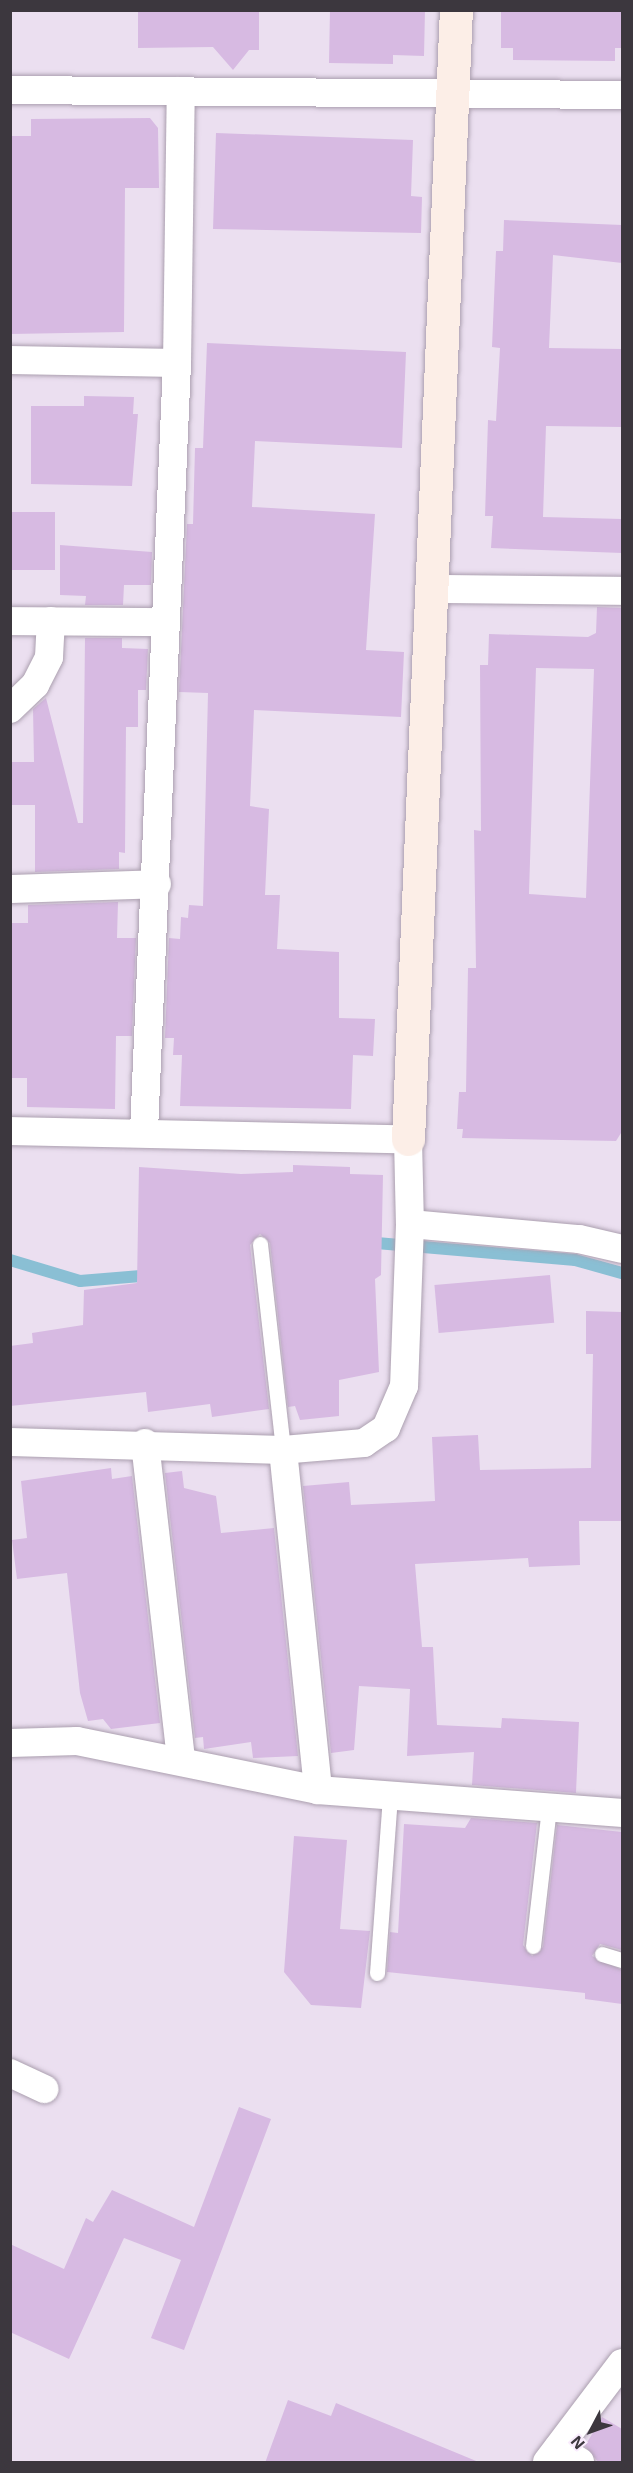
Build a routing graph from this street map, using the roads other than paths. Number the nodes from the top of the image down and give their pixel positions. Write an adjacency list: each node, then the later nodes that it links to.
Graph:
1 (456, 10): 4 (street)
2 (10, 90): 3 (street)
3 (181, 91): 4 (street); 7 (street)
4 (453, 91): 5 (street); 8 (street)
5 (622, 95)
6 (10, 360): 7 (street)
7 (177, 363): 12 (street)
8 (434, 589): 9 (street); 18 (street)
9 (622, 591)
10 (10, 621): 11 (street)
11 (51, 621): 12 (street); 13 (street)
12 (165, 622): 14 (street)
13 (10, 709)
14 (156, 884): 15 (street); 17 (street)
15 (10, 889)
16 (10, 1131): 17 (street)
17 (144, 1131): 18 (street)
18 (408, 1139): 19 (street)
19 (410, 1238): 21 (street); 24 (street)
20 (260, 1247): 24 (lane)
21 (622, 1249)
22 (10, 1442): 23 (street)
23 (145, 1443): 24 (street); 26 (street)
24 (283, 1450): 27 (street)
25 (10, 1743): 26 (street)
26 (181, 1761): 27 (street)
27 (318, 1790): 28 (street)
28 (390, 1797): 29 (street); 34 (lane)
29 (549, 1807): 30 (street); 31 (lane)
30 (622, 1813)
31 (533, 1946)
32 (602, 1954): 33 (lane)
33 (622, 1960)
34 (377, 1973)
35 (10, 2073): 36 (street)
36 (44, 2089)
37 (622, 2363): 38 (street)
38 (562, 2458)

